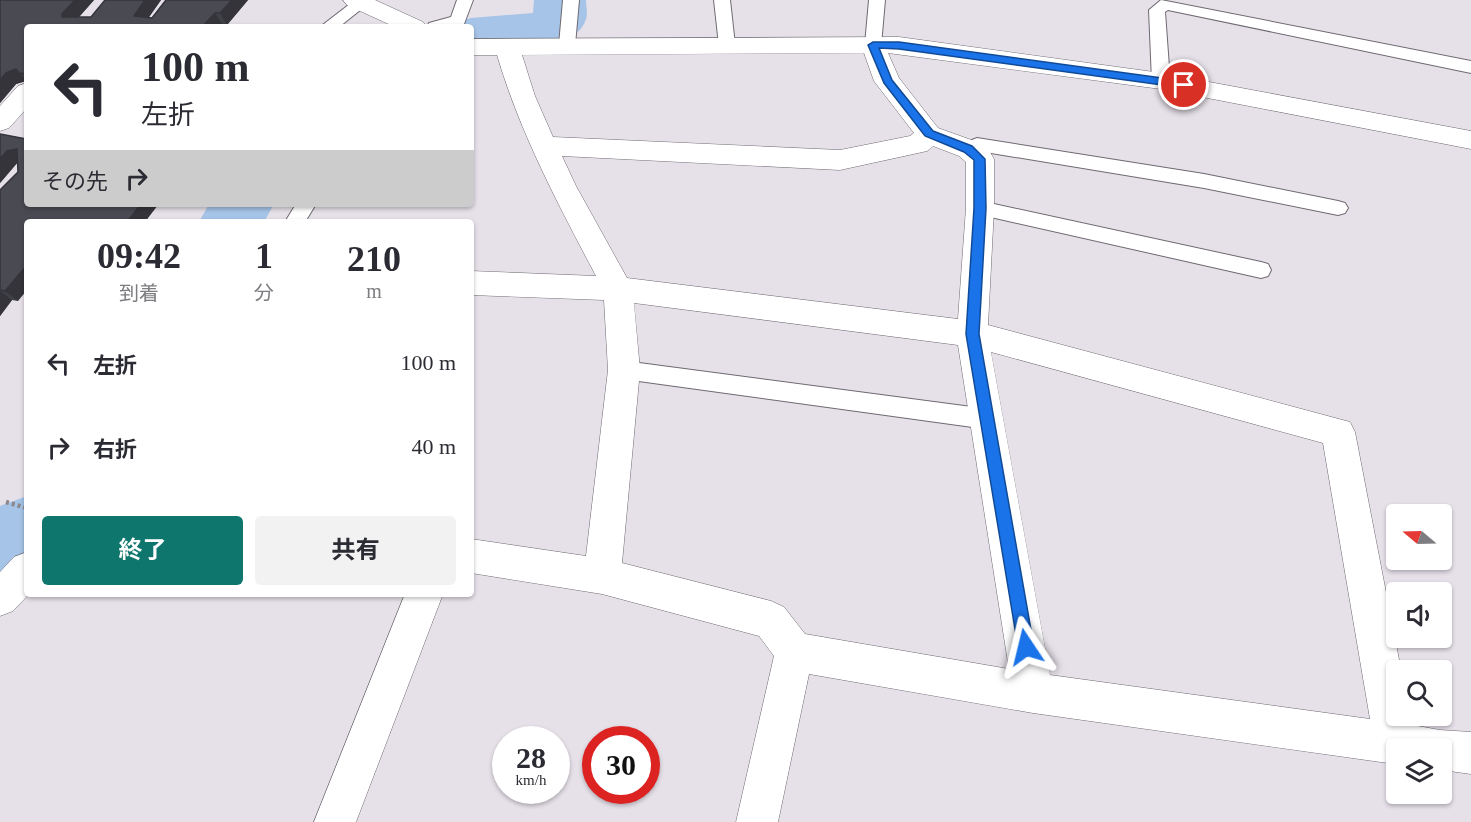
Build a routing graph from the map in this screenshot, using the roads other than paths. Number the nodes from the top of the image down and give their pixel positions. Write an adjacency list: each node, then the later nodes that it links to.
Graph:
1 (465, 0): 8 (lane)
2 (571, 0): 9 (lane)
3 (722, 0): 10 (lane)
4 (877, 0): 11 (lane)
5 (358, 2): 6 (lane); 7 (street)
6 (332, 24)
7 (408, 24)
8 (445, 24)
9 (567, 45): 10 (street); 12 (street)
10 (727, 45): 11 (street)
11 (873, 45): 15 (street); 18 (street)
12 (507, 46): 13 (street); 20 (street)
13 (474, 47)
14 (1471, 67): 15 (lane)
15 (1161, 81): 19 (street)
16 (24, 95): 17 (street)
17 (0, 122)
18 (929, 134): 20 (street); 21 (street)
19 (1471, 140)
20 (545, 146): 26 (street)
21 (968, 149): 22 (street); 23 (lane)
22 (980, 208): 24 (lane); 27 (street)
23 (1338, 208)
24 (1262, 270)
25 (474, 283): 26 (street)
26 (618, 289): 27 (street); 28 (street)
27 (972, 334): 29 (street); 37 (street)
28 (624, 370): 29 (lane); 32 (street)
29 (987, 418): 36 (street)
30 (474, 556): 32 (street)
31 (24, 573): 34 (street)
32 (602, 576): 35 (street)
33 (423, 597): 41 (street)
34 (0, 598)
35 (794, 652): 36 (street); 42 (street)
36 (1033, 693): 38 (street)
37 (1394, 738)
38 (1386, 743)
39 (1452, 751): 40 (street)
40 (1471, 753)
41 (335, 822)
42 (757, 822)

